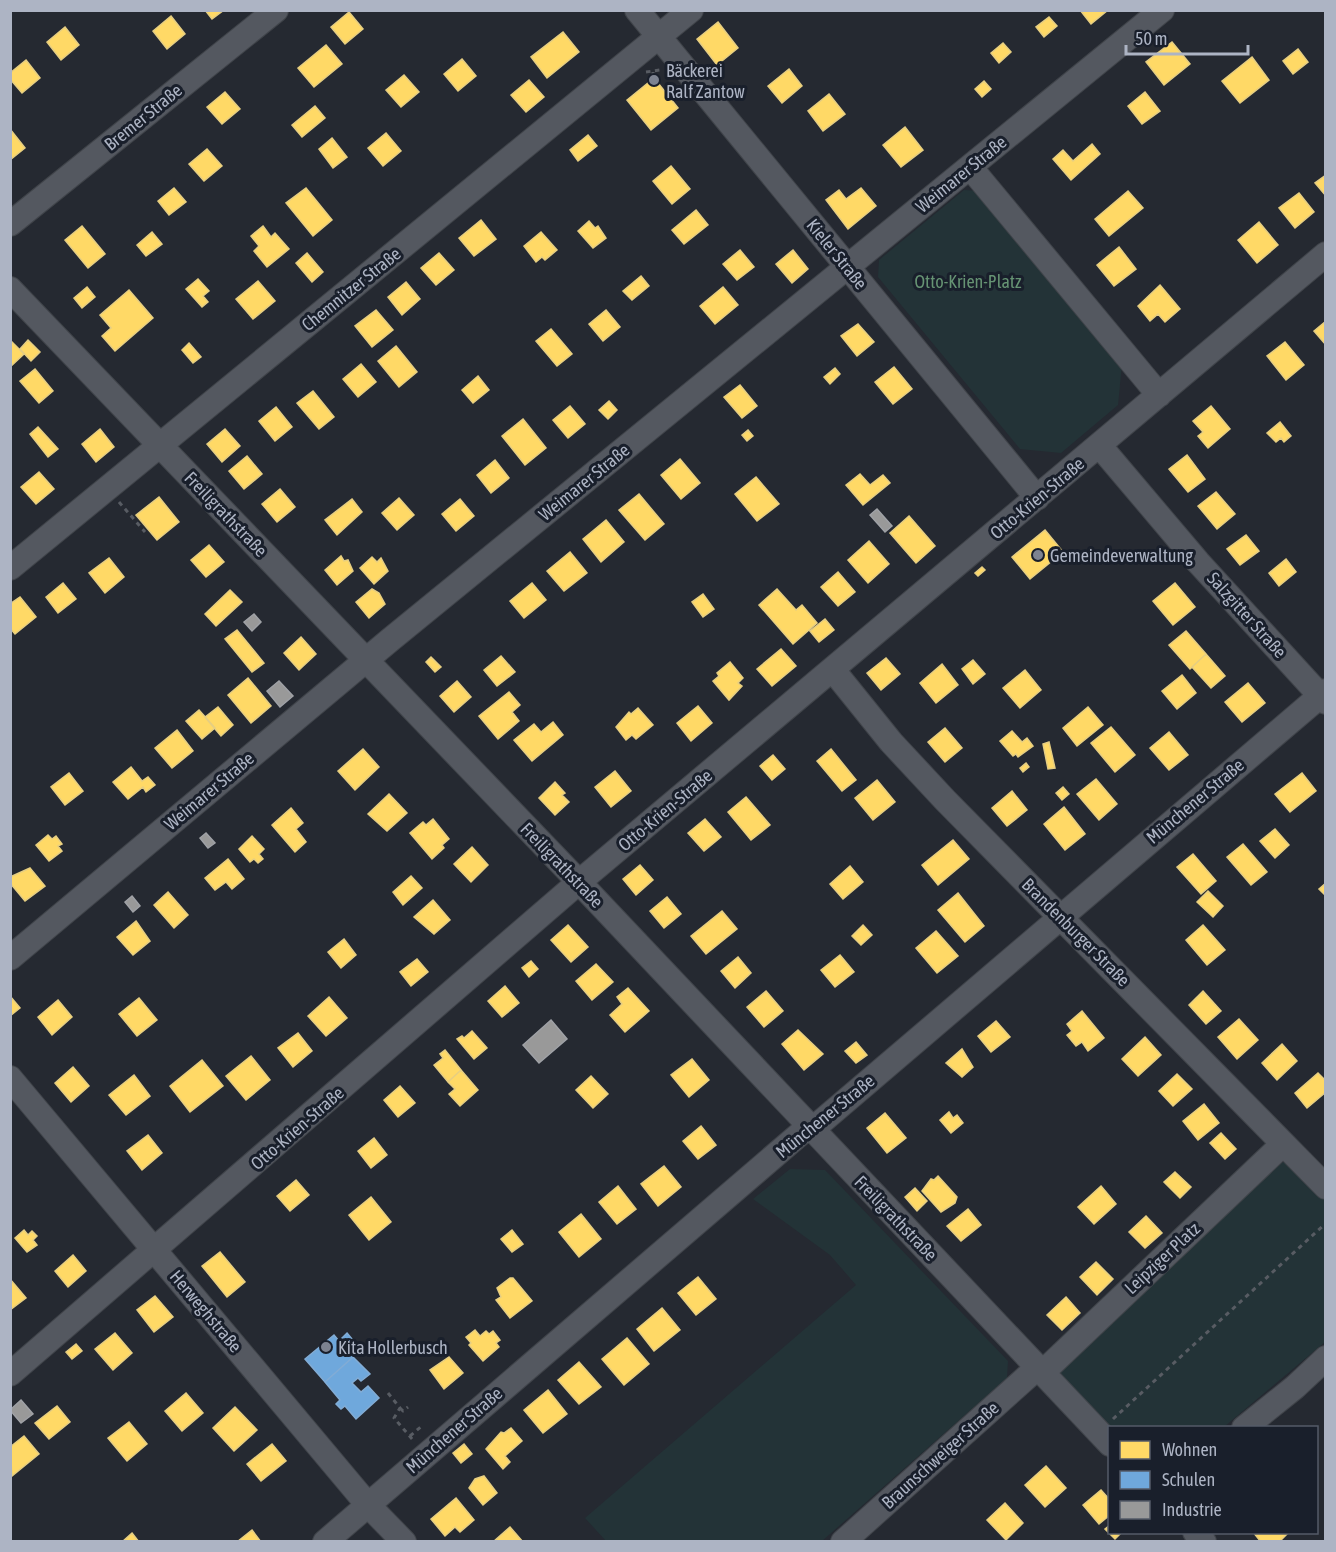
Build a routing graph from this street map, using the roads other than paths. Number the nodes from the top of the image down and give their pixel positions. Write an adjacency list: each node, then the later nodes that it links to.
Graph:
1 (276, 10): 7 (street, Bremer Straße)
2 (637, 10): 5 (street, Kieler Straße)
3 (691, 10): 5 (street, Chemnitzer Straße)
4 (1162, 10): 6 (street, Weimarer Straße)
5 (658, 37): 9 (street, Kieler Straße); 13 (street, Chemnitzer Straße)
6 (970, 167): 9 (street, Weimarer Straße); 11 (street)
7 (10, 224)
8 (1326, 254): 11 (street, Otto-Krien-Straße)
9 (846, 266): 14 (street, Kieler Straße); 16 (street, Weimarer Straße)
10 (10, 289): 13 (street, Freiligrathstraße)
11 (1159, 395): 12 (street, Otto-Krien-Straße)
12 (1099, 445): 14 (street, Otto-Krien-Straße); 18 (street, Salzgitter Straße)
13 (161, 446): 15 (street, Chemnitzer Straße); 16 (street, Freiligrathstraße)
14 (1037, 498): 17 (street, Otto-Krien-Straße)
15 (10, 568)
16 (365, 661): 19 (street, Freiligrathstraße); 21 (street, Weimarer Straße)
17 (833, 670): 19 (street, Otto-Krien-Straße); 20 (street, Brandenburger Straße)
18 (1324, 696): 20 (street, Münchener Straße)
19 (579, 882): 23 (street, Freiligrathstraße); 26 (street, Otto-Krien-Straße)
20 (1060, 915): 23 (street, Münchener Straße); 24 (street, Brandenburger Straße)
21 (10, 958)
22 (10, 1078): 26 (street, Herweghstraße)
23 (810, 1128): 28 (street, Freiligrathstraße); 32 (street, Münchener Straße)
24 (1283, 1144): 25 (street, Brandenburger Straße); 28 (street, Leipziger Platz)
25 (1326, 1187)
26 (155, 1251): 29 (street, Otto-Krien-Straße); 32 (street, Herweghstraße)
27 (1326, 1358): 30 (street)
28 (1039, 1370): 31 (street, Freiligrathstraße); 35 (street, Braunschweiger Straße)
29 (10, 1374)
30 (1246, 1426)
31 (1104, 1438)
32 (368, 1505): 33 (street, Münchener Straße); 34 (street, Herweghstraße)
33 (325, 1542)
34 (404, 1542)
35 (843, 1542)

